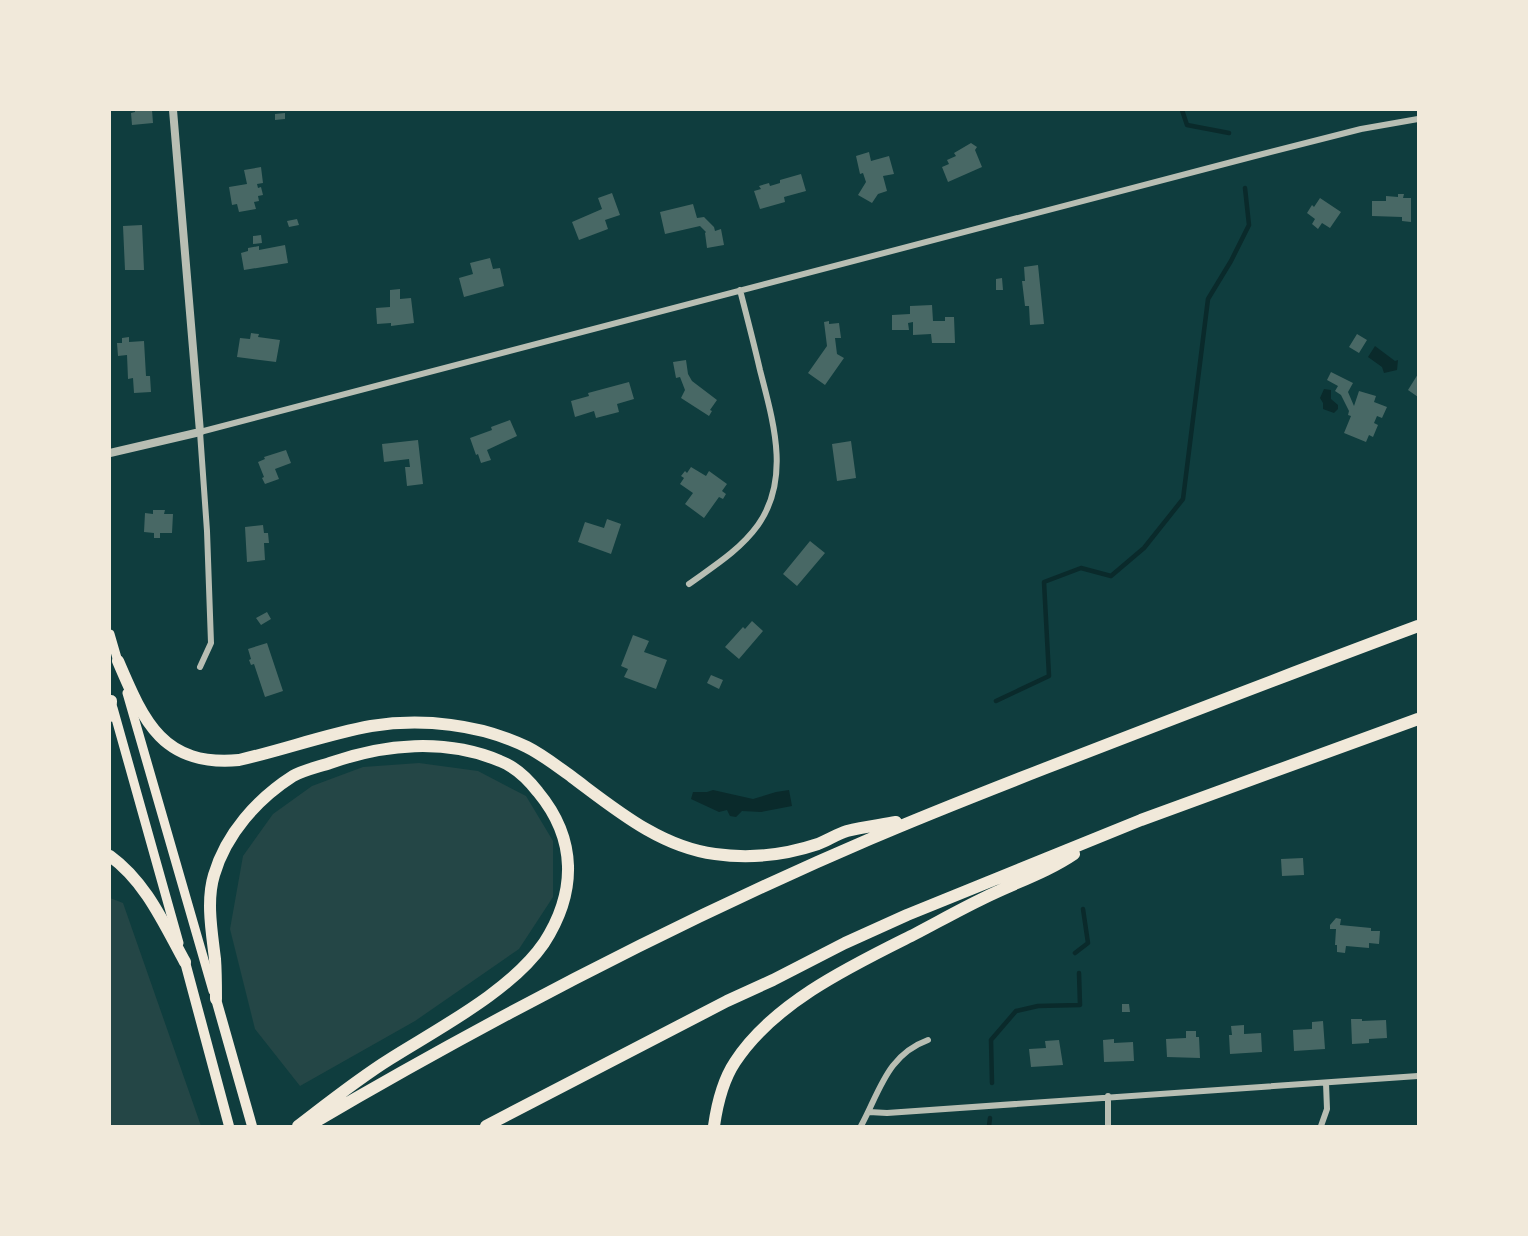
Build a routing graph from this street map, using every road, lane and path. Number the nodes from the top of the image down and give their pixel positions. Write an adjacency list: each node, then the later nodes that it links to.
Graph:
1 (173, 110): 4 (street)
2 (1419, 119): 3 (street)
3 (740, 290): 4 (street); 6 (street)
4 (200, 432): 5 (street); 10 (street)
5 (110, 453)
6 (689, 584)
7 (1419, 626): 14 (highway)
8 (110, 634): 9 (main road)
9 (118, 662): 14 (highway); 18 (main road)
10 (200, 666)
11 (110, 699): 12 (highway); 17 (main road)
12 (110, 716)
13 (1419, 719): 15 (highway)
14 (918, 819): 27 (highway)
15 (1094, 840): 28 (highway); 29 (highway)
16 (110, 856): 17 (highway)
17 (184, 962): 24 (main road)
18 (216, 999): 25 (main road); 26 (highway)
19 (928, 1040): 23 (street)
20 (1419, 1076): 21 (street)
21 (1326, 1083): 22 (street); 32 (street)
22 (1108, 1096): 23 (street); 31 (street)
23 (869, 1112): 30 (street)
24 (228, 1126)
25 (252, 1126)
26 (298, 1126)
27 (308, 1126)
28 (486, 1126)
29 (714, 1126)
30 (861, 1126)
31 (1108, 1126)
32 (1321, 1126)

